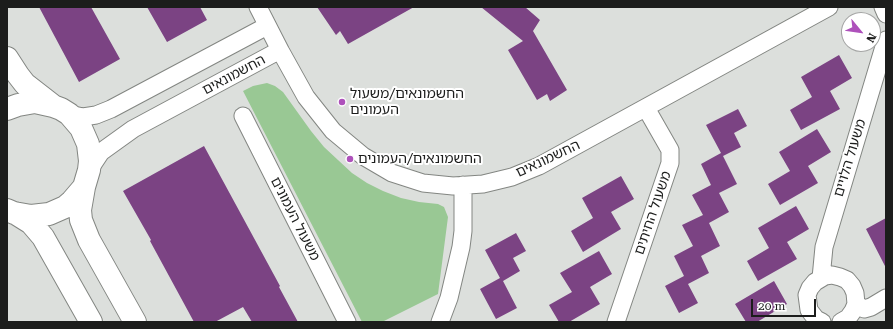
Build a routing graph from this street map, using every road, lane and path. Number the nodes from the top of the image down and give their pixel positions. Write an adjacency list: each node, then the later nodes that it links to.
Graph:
1 (258, 7): 5 (street)
2 (829, 7): 9 (street, החשמונאים)
3 (883, 7): 4 (street)
4 (886, 14)
5 (267, 26): 7 (street); 11 (street, החשמונאים)
6 (886, 40): 16 (street, משעול הלויים)
7 (280, 50): 13 (street, החשמונאים); 14 (street, החשמונאים)
8 (7, 58): 11 (street)
9 (646, 108): 14 (street, החשמונאים); 23 (street, משעול החיתים)
10 (7, 109): 11 (street)
11 (61, 110): 13 (street)
12 (243, 116): 21 (street, משעול העמונים)
13 (86, 178): 15 (street); 20 (street)
14 (463, 185): 22 (street)
15 (10, 211): 19 (street)
16 (821, 278): 18 (street); 24 (street)
17 (886, 298): 18 (street)
18 (856, 304): 25 (street)
19 (91, 322)
20 (136, 322)
21 (347, 322)
22 (440, 322)
23 (616, 322)
24 (822, 322)
25 (842, 322)

